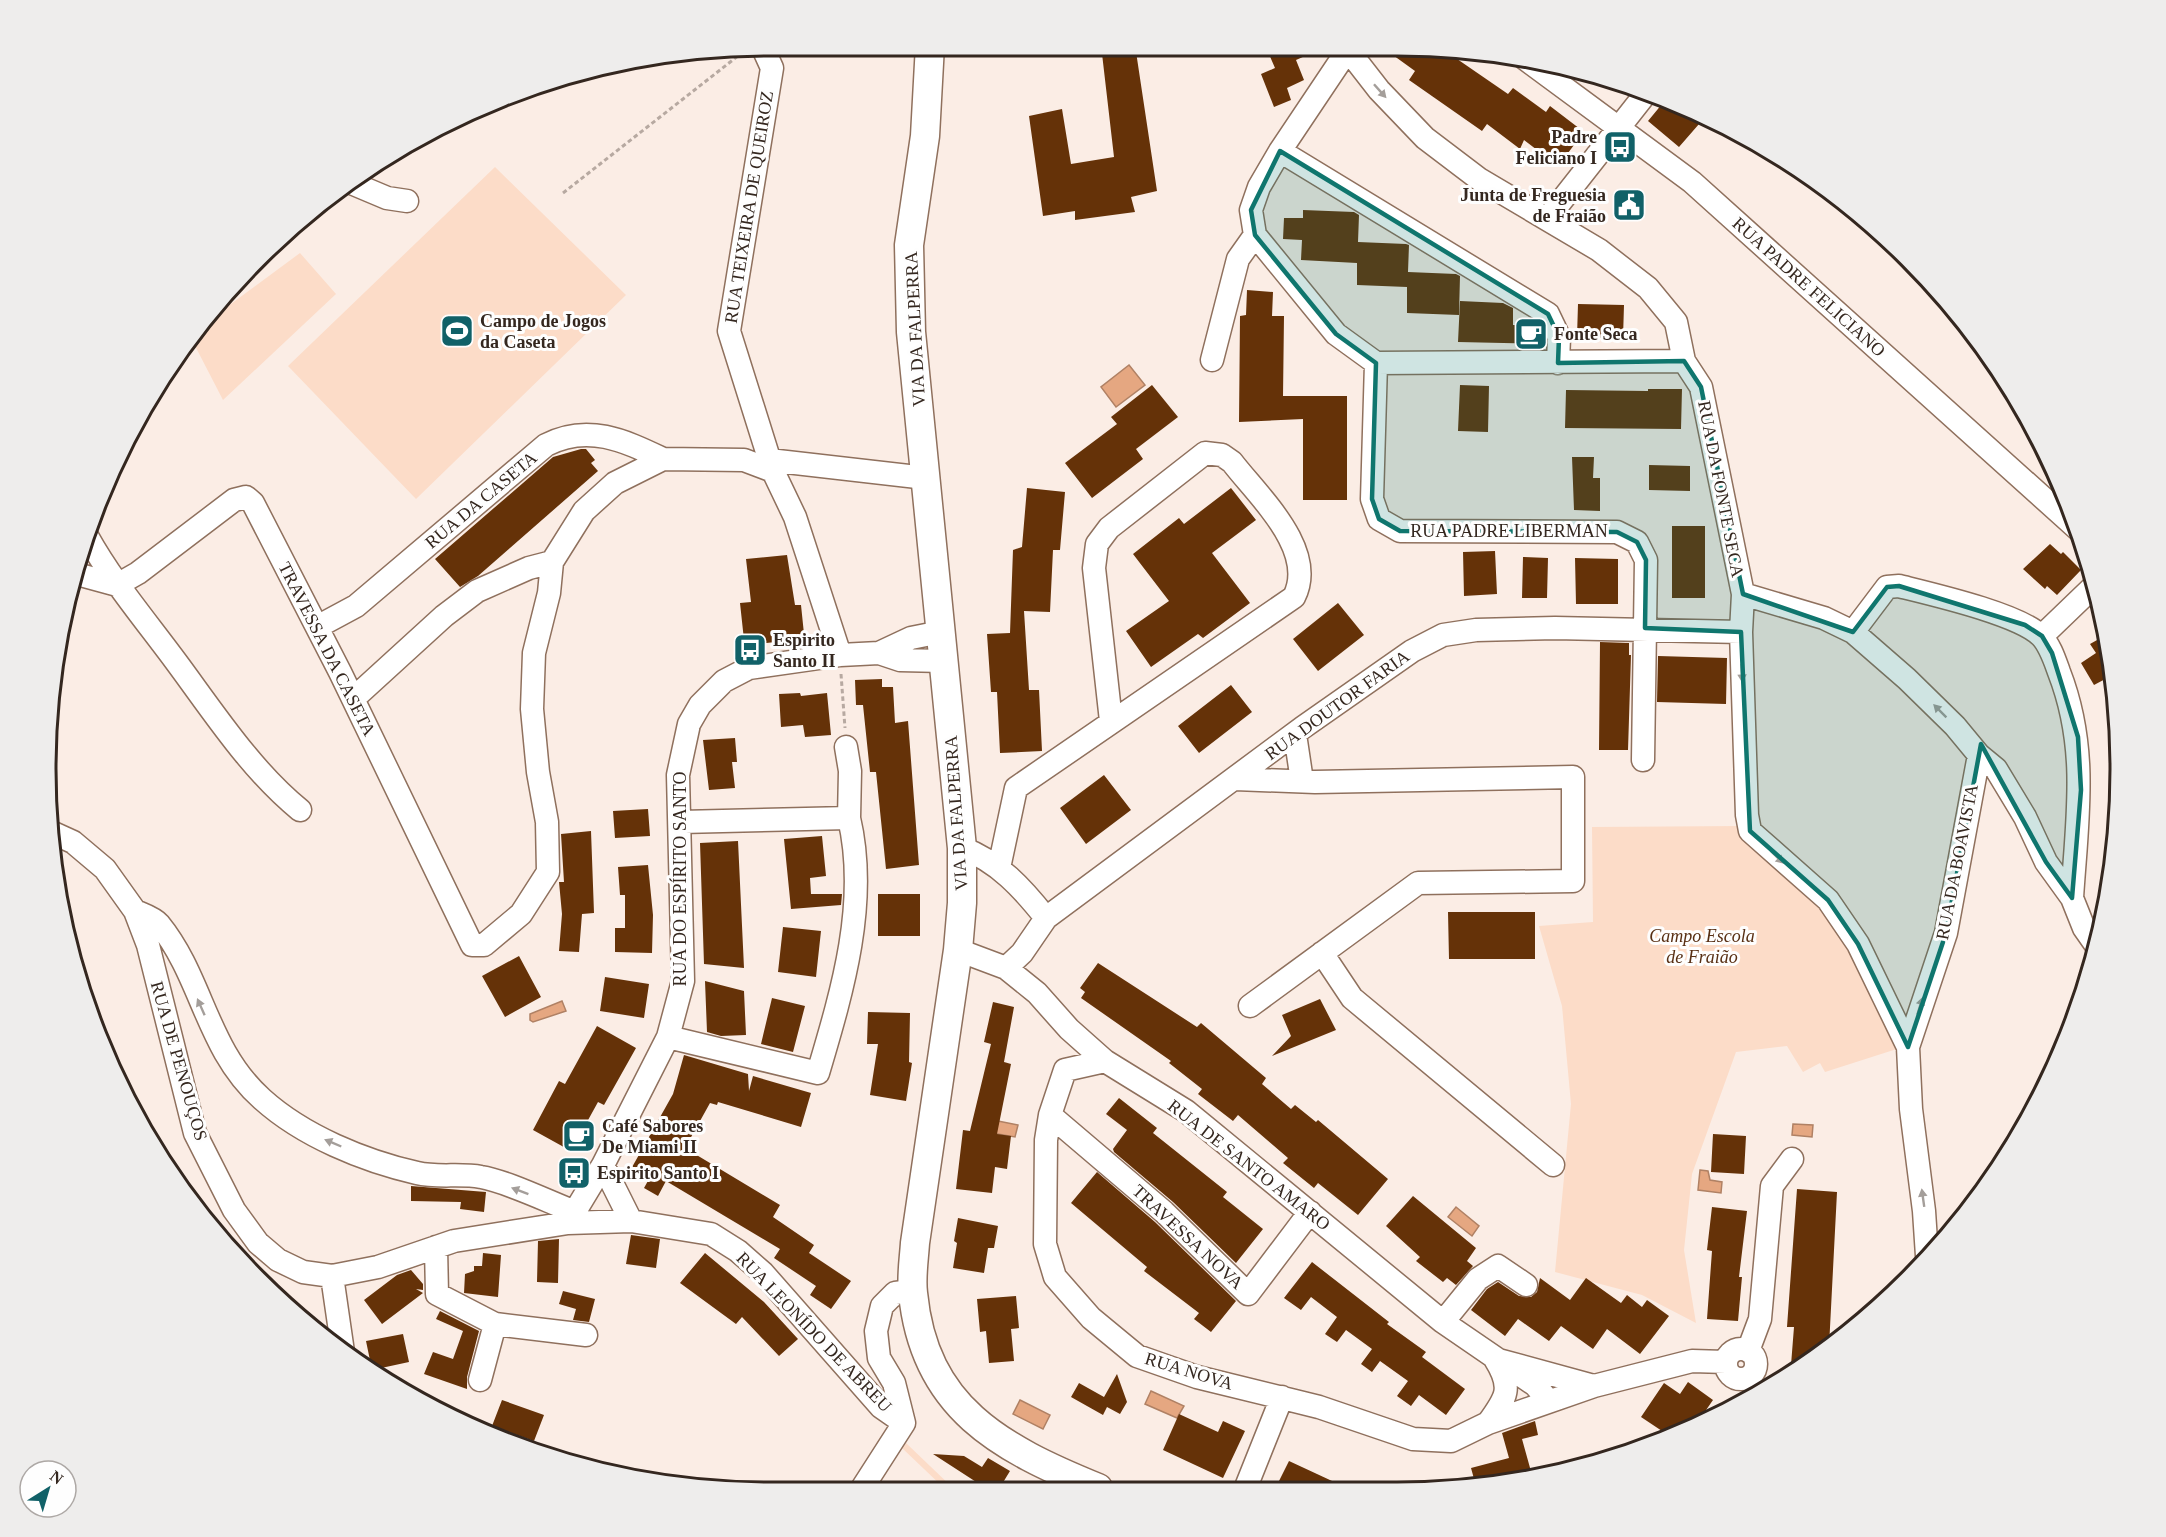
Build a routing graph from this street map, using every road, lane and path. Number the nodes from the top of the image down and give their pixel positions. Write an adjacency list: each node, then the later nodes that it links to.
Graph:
1 (767, 56): 20 (street, RUA TEIXEIRA DE QUEIROZ)
2 (929, 56): 21 (main road, VIA DA FALPERRA)
3 (1341, 56): 9 (street)
4 (1353, 56): 13 (street, RUA DA FONTE SECA, one-way to 13)
5 (738, 57): 11 (path)
6 (1540, 70): 8 (street, RUA PADRE FELICIANO)
7 (1642, 99): 8 (street)
8 (1619, 127): 13 (street); 22 (street, RUA PADRE FELICIANO)
9 (1280, 151): 14 (street); 18 (street)
10 (358, 186): 12 (street)
11 (562, 193)
12 (407, 201)
13 (1547, 219): 16 (street, RUA DA FONTE SECA)
14 (1255, 235): 15 (street); 17 (street)
15 (1212, 360)
16 (1684, 361): 18 (street); 28 (street, RUA DA FONTE SECA)
17 (1376, 363): 18 (street); 30 (street, RUA PADRE LIBERMAN)
18 (1558, 363)
19 (663, 459): 20 (street); 24 (street); 29 (street, RUA DA CASETA)
20 (771, 465): 21 (street); 36 (street, RUA TEIXEIRA DE QUEIROZ)
21 (926, 478): 31 (main road, VIA DA FALPERRA)
22 (2064, 517)
23 (92, 544): 26 (street)
24 (552, 562): 38 (street); 38 (street, TRAVESSA DA CASETA)
25 (82, 576): 26 (street)
26 (117, 585): 29 (street, TRAVESSA DA CASETA); 46 (street)
27 (2088, 592): 34 (street)
28 (1743, 594): 32 (street, RUA DA FONTE SECA); 33 (street)
29 (317, 627): 38 (street, TRAVESSA DA CASETA)
30 (1645, 628): 32 (street, RUA DOUTOR FARIA); 40 (street, RUA DOUTOR FARIA); 43 (street, RUA PADRE LIBERMAN)
31 (941, 632): 35 (street); 37 (main road, VIA DA FALPERRA)
32 (1741, 632): 62 (street, RUA DA FONTE SECA, one-way to 62)
33 (1853, 632): 34 (street); 42 (street, one-way to 33)
34 (2042, 636): 52 (street)
35 (879, 653): 36 (street, RUA DO ESPÍRITO SANTO); 37 (street)
36 (840, 655): 41 (path); 48 (street, RUA DO ESPÍRITO SANTO)
37 (943, 661): 50 (main road, VIA DA FALPERRA)
38 (353, 699)
39 (1111, 721): 39 (street); 51 (street)
40 (1294, 734): 44 (street, RUA DOUTOR FARIA); 45 (street)
41 (846, 747): 47 (street)
42 (1979, 755): 52 (street); 62 (street, RUA DA BOAVISTA, one-way to 42)
43 (1643, 760)
44 (1235, 779): 45 (street); 54 (street, RUA DOUTOR FARIA)
45 (1302, 782): 57 (street)
46 (300, 810)
47 (849, 818): 48 (street); 61 (street)
48 (681, 822): 61 (street, RUA DO ESPÍRITO SANTO)
49 (59, 836): 53 (street, RUA DE PENOUÇOS)
50 (962, 848): 51 (street); 56 (main road, VIA DA FALPERRA)
51 (999, 868): 54 (street)
52 (2072, 898): 55 (street)
53 (135, 911): 70 (street, one-way to 53); 74 (street, RUA DE PENOUÇOS)
54 (1046, 918): 58 (street, RUA DOUTOR FARIA)
55 (2090, 937)
56 (958, 950): 58 (street, RUA DE SANTO AMARO); 76 (main road, VIA DA FALPERRA)
57 (1322, 953): 59 (street); 68 (street)
58 (1006, 968): 60 (street, RUA DE SANTO AMARO)
59 (1250, 1006)
60 (1069, 1029): 63 (street, RUA DE SANTO AMARO); 64 (street, RUA NOVA)
61 (668, 1037): 67 (street, RUA DO ESPÍRITO SANTO)
62 (1908, 1047): 73 (street, RUA DA BOAVISTA, one-way to 62)
63 (1105, 1061): 64 (street); 69 (street, RUA DE SANTO AMARO)
64 (1065, 1070): 65 (street, RUA NOVA)
65 (1050, 1115): 69 (street, TRAVESSA NOVA); 87 (street, RUA NOVA)
66 (1792, 1159): 81 (street)
67 (603, 1164): 70 (street, RUA DO ESPÍRITO SANTO); 71 (street)
68 (1553, 1165)
69 (1310, 1212): 77 (street, RUA DE SANTO AMARO)
70 (571, 1217): 71 (street, RUA LEONÍDO DE ABREU); 72 (street, RUA DE PENOUÇOS)
71 (631, 1221): 89 (street, RUA LEONÍDO DE ABREU)
72 (436, 1247): 74 (street, RUA DE PENOUÇOS); 78 (street)
73 (1926, 1247)
74 (332, 1276): 80 (street)
75 (1526, 1284): 77 (street)
76 (912, 1291): 89 (street, RUA LEONÍDO DE ABREU); 92 (main road, VIA DA FALPERRA)
77 (1443, 1322): 82 (street, RUA DE SANTO AMARO)
78 (495, 1324): 79 (street); 84 (street)
79 (586, 1335)
80 (341, 1339)
81 (1748, 1351): 83 (street); 85 (street)
82 (1495, 1359): 86 (street); 88 (street, RUA DE SANTO AMARO); 90 (street)
83 (1726, 1362): 85 (street); 86 (street)
84 (480, 1380)
85 (1755, 1384)
86 (1594, 1386): 88 (street, RUA NOVA)
87 (1282, 1397): 90 (street, RUA NOVA); 93 (street)
88 (1549, 1401): 90 (street, RUA NOVA)
89 (904, 1423): 91 (street)
90 (1488, 1423)
91 (871, 1482)
92 (1083, 1482)
93 (1248, 1482)

